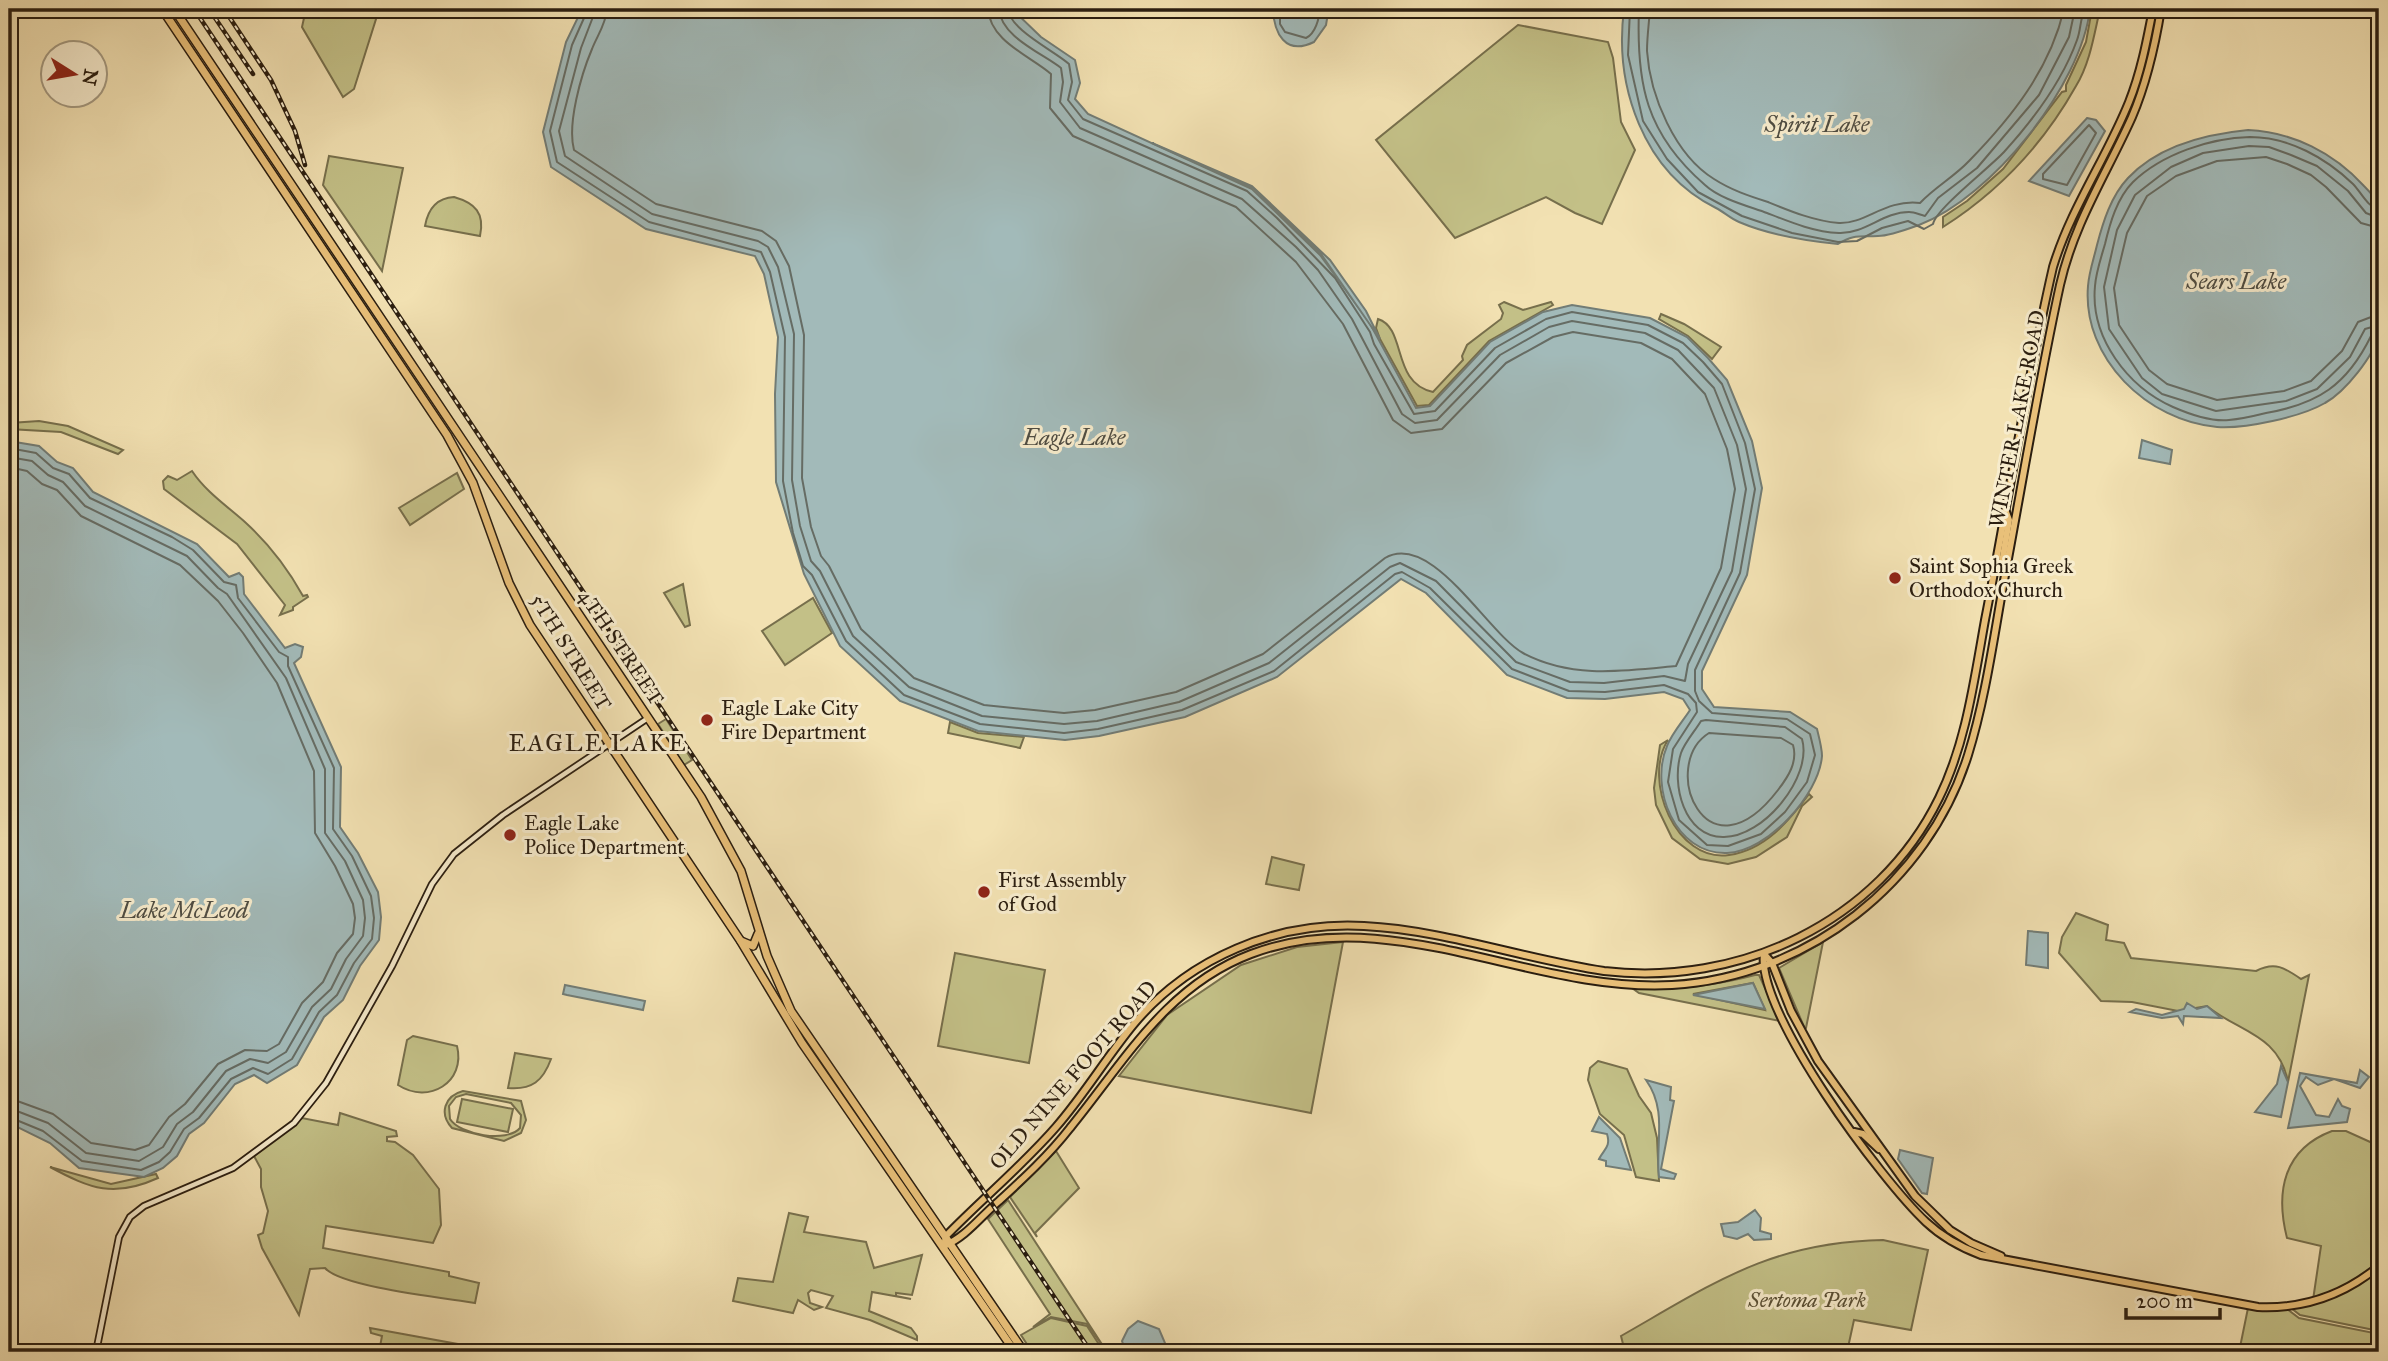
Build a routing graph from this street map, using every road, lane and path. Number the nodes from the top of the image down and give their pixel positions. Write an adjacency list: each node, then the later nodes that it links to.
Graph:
1 (162, 9): 5 (highway)
2 (174, 9): 6 (highway)
3 (2153, 9): 7 (main road, WINTER LAKE ROAD)
4 (2161, 9): 8 (main road, WINTER LAKE ROAD)
5 (171, 21): 6 (highway); 9 (highway)
6 (197, 44): 10 (highway, 4TH STREET)
7 (2130, 99): 8 (main road); 12 (main road, WINTER LAKE ROAD)
8 (2138, 103): 14 (main road, WINTER LAKE ROAD)
9 (436, 418): 10 (highway); 11 (highway, 5TH STREET)
10 (455, 429): 11 (highway); 18 (highway, 4TH STREET)
11 (463, 462): 19 (highway, 5TH STREET)
12 (2006, 512): 13 (main road, WINTER LAKE ROAD); 14 (main road)
13 (1995, 572): 15 (main road); 16 (main road, WINTER LAKE ROAD)
14 (2005, 573): 15 (main road, WINTER LAKE ROAD)
15 (1997, 619): 17 (main road, WINTER LAKE ROAD)
16 (1980, 648): 17 (main road); 22 (main road, WINTER LAKE ROAD)
17 (1984, 685): 23 (main road, WINTER LAKE ROAD)
18 (648, 718): 19 (main road); 20 (highway, 4TH STREET)
19 (609, 744): 21 (highway, 5TH STREET); 35 (main road)
20 (759, 930): 21 (highway); 25 (highway, 4TH STREET)
21 (740, 940): 25 (highway, 5TH STREET)
22 (1764, 954): 23 (main road); 24 (main road); 29 (main road, OLD NINE FOOT ROAD)
23 (1772, 962): 24 (main road, WINTER LAKE ROAD); 28 (main road)
24 (1762, 966): 27 (main road); 30 (main road, OLD NINE FOOT ROAD)
25 (787, 1013): 26 (highway)
26 (842, 1096): 29 (highway); 30 (highway)
27 (1853, 1131): 28 (main road); 31 (main road)
28 (1884, 1152): 31 (main road)
29 (946, 1236): 30 (highway)
30 (948, 1245): 33 (highway); 33 (highway)
31 (2011, 1259): 32 (main road)
32 (2379, 1266)
33 (1001, 1324): 34 (highway)
34 (1021, 1351)
35 (96, 1352)

